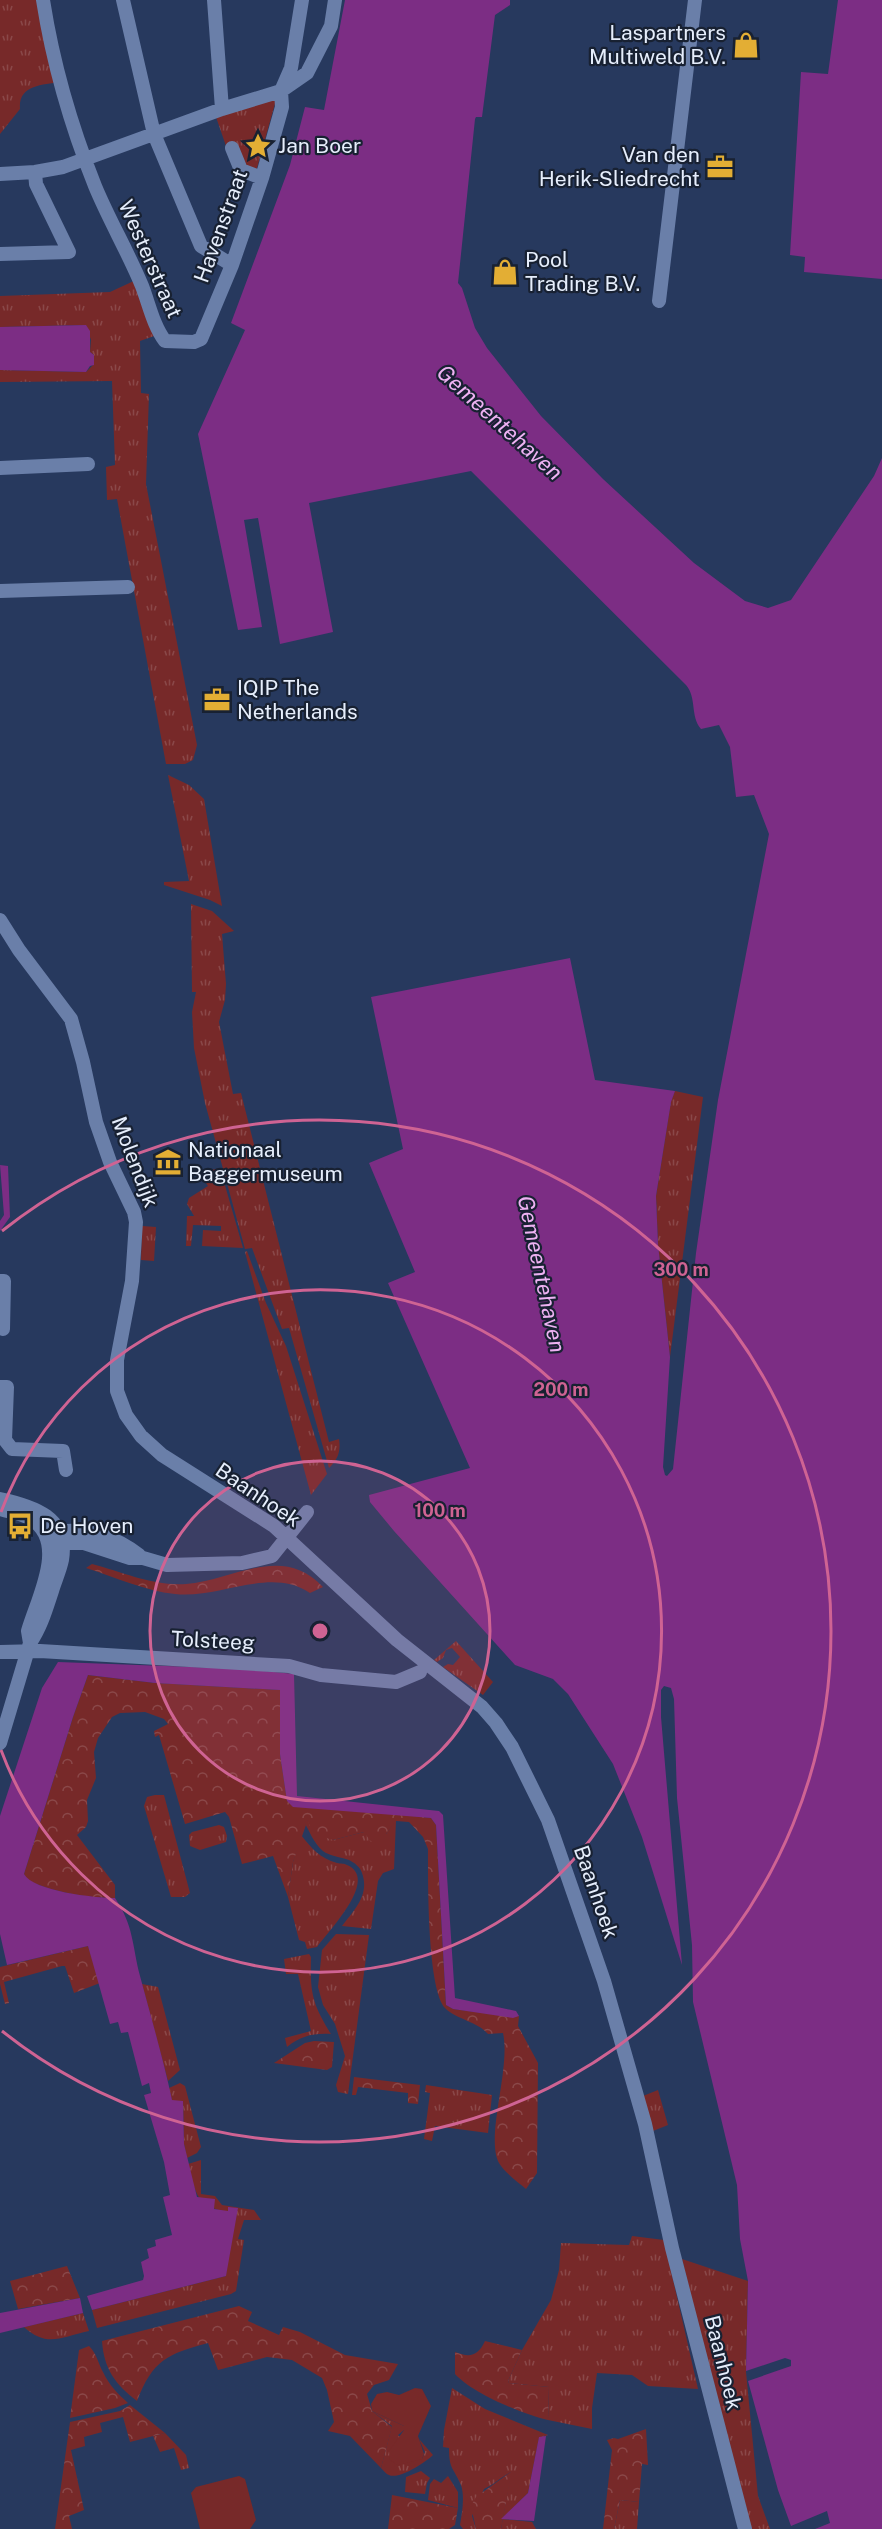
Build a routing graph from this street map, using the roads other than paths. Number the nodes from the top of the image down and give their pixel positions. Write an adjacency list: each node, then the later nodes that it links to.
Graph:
1 (43, 0): 11 (street, Westerstraat)
2 (123, 0): 9 (street)
3 (214, 0): 8 (street)
4 (302, 0): 7 (street, Havenstraat)
5 (335, 0): 7 (street)
6 (695, 0): 17 (street)
7 (281, 91): 8 (street); 14 (street, Havenstraat)
8 (222, 109): 9 (street)
9 (154, 134): 11 (street); 16 (street)
10 (231, 148): 14 (street)
11 (85, 159): 12 (street); 18 (street, Westerstraat)
12 (35, 172): 13 (street); 15 (street)
13 (0, 174)
14 (262, 178): 16 (street, Havenstraat)
15 (0, 254)
16 (232, 265): 18 (street, Havenstraat)
17 (659, 301)
18 (201, 339)
19 (88, 464): 20 (street)
20 (0, 468)
21 (128, 586): 22 (street)
22 (0, 591)
23 (0, 920): 27 (street, Molendijk)
24 (0, 1281): 25 (street)
25 (3, 1329)
26 (0, 1387): 28 (street)
27 (141, 1436): 32 (street, Baanhoek)
28 (66, 1470)
29 (0, 1499): 33 (street)
30 (0, 1509): 33 (street)
31 (307, 1512): 32 (street)
32 (287, 1538): 33 (street); 38 (street, Baanhoek)
33 (57, 1540): 34 (street)
34 (28, 1648): 35 (street, Tolsteeg); 36 (street, Tolsteeg); 37 (street)
35 (0, 1653)
36 (420, 1672)
37 (0, 1743)
38 (745, 2529)

